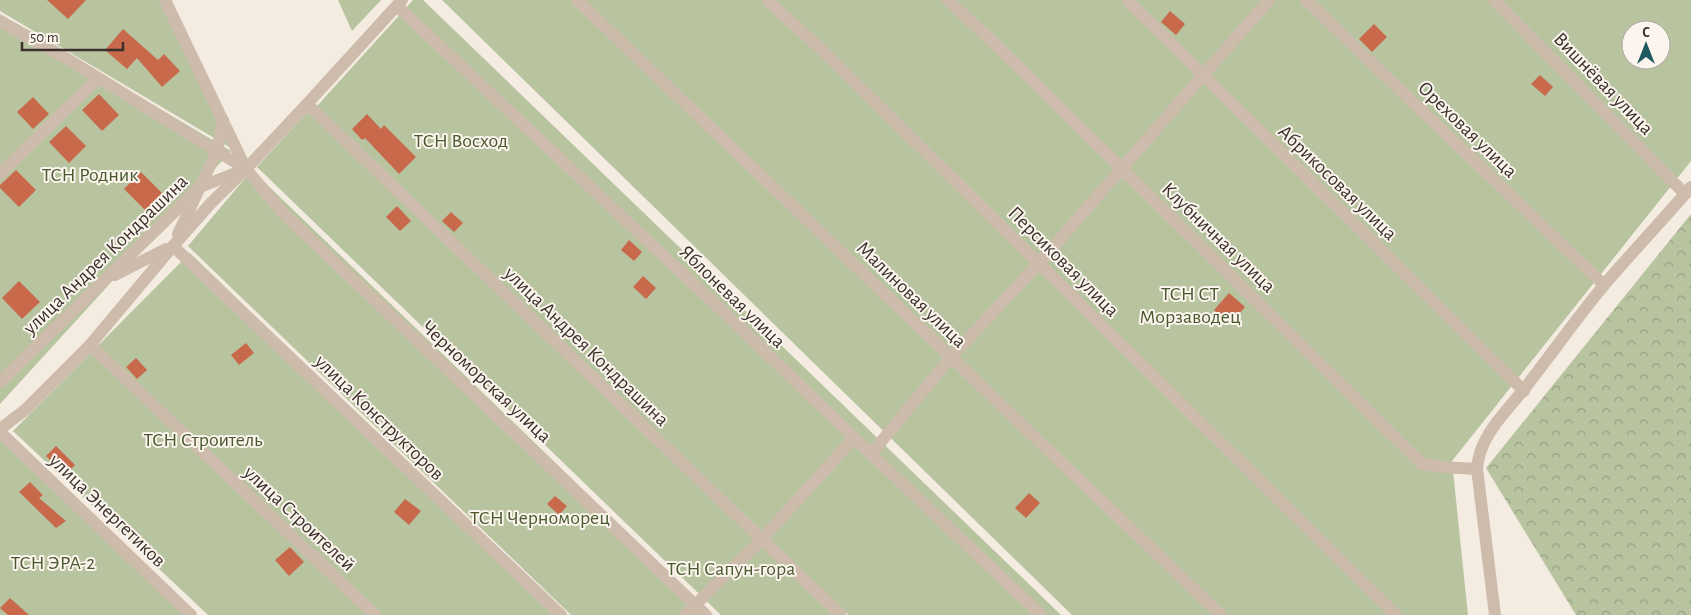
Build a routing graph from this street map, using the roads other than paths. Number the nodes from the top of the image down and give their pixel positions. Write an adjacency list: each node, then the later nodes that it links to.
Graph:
1 (165, 0): 14 (street)
2 (577, 0): 26 (street, Малиновая улица)
3 (767, 0): 22 (street, Персиковая улица)
4 (948, 0): 16 (street, Клубничная улица)
5 (1127, 0): 11 (street, Абрикосовая улица)
6 (1269, 0): 11 (street)
7 (1306, 0): 24 (street, Ореховая улица)
8 (1494, 0): 20 (street, Вишнёвая улица)
9 (400, 3): 13 (street); 30 (street, Яблоневая улица)
10 (0, 21): 12 (street)
11 (1202, 75): 16 (street); 28 (street, Абрикосовая улица)
12 (98, 78): 15 (street); 18 (street)
13 (307, 104): 17 (street); 33 (street, улица Андрея Кондрашина)
14 (223, 120): 15 (street); 17 (street)
15 (217, 151): 17 (street); 19 (street)
16 (1121, 168): 22 (street); 32 (street, Клубничная улица)
17 (246, 169): 19 (street, улица Андрея Кондрашина); 21 (street); 34 (street, Черноморская улица)
18 (0, 174)
19 (200, 187): 21 (street); 23 (street, улица Андрея Кондрашина)
20 (1688, 190): 24 (street)
21 (173, 246): 23 (street); 25 (street); 37 (street, улица Конструкторов)
22 (1038, 263): 26 (street); 43 (street, Персиковая улица)
23 (103, 281): 27 (street, улица Андрея Кондрашина)
24 (1604, 285): 28 (street)
25 (90, 345): 29 (street); 36 (street, улица Строителей)
26 (952, 357): 31 (street); 42 (street, Малиновая улица)
27 (0, 382)
28 (1524, 391): 32 (street)
29 (0, 431): 35 (street, улица Энергетиков)
30 (854, 438): 31 (street, Яблоневая улица); 33 (street)
31 (871, 454): 41 (street, Яблоневая улица)
32 (1477, 470): 44 (street)
33 (762, 539): 34 (street); 40 (street, улица Андрея Кондрашина)
34 (695, 604): 38 (street); 39 (street, Черноморская улица)
35 (191, 615)
36 (375, 615)
37 (561, 615)
38 (685, 615)
39 (706, 615)
40 (841, 615)
41 (1041, 615)
42 (1221, 615)
43 (1396, 615)
44 (1495, 615)

